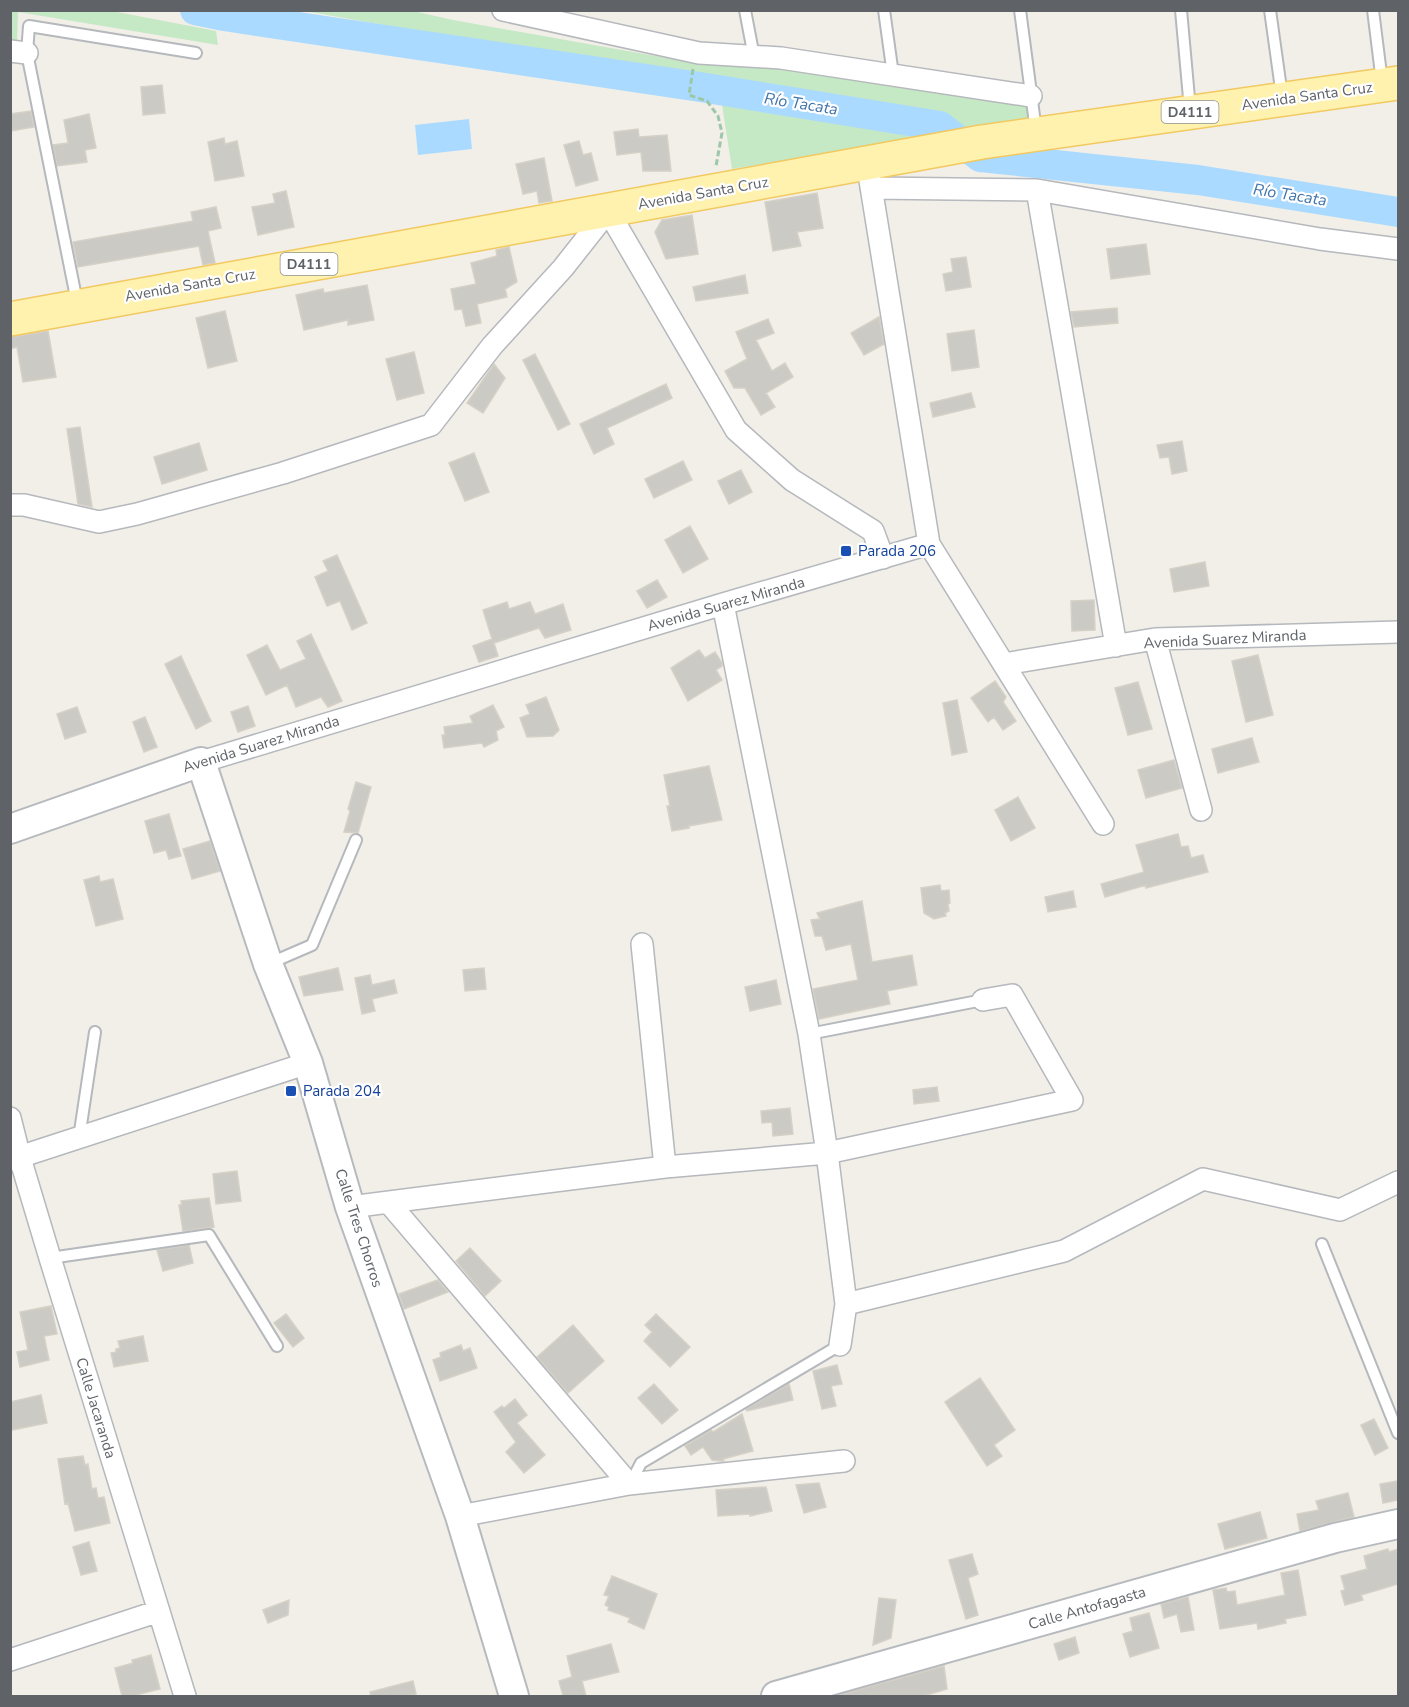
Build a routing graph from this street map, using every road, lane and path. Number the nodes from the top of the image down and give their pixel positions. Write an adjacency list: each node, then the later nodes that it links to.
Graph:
1 (503, 10): 10 (street)
2 (745, 10): 10 (lane)
3 (884, 10): 12 (lane)
4 (1020, 10): 14 (lane)
5 (1181, 10): 16 (lane)
6 (1270, 10): 15 (lane)
7 (1373, 10): 13 (lane)
8 (19, 52): 9 (lane); 23 (lane)
9 (196, 53)
10 (754, 57): 12 (street)
11 (691, 74): 20 (path)
12 (893, 75): 14 (street)
13 (1390, 84): 15 (main road, Avenida Santa Cruz / D4111)
14 (1031, 96): 17 (lane)
15 (1282, 99): 16 (main road, Avenida Santa Cruz / D4111)
16 (1190, 112): 17 (main road, Avenida Santa Cruz / D4111)
17 (1037, 134): 18 (main road, Avenida Santa Cruz / D4111)
18 (869, 175): 19 (street); 20 (main road, Avenida Santa Cruz / D4111); 26 (street)
19 (1037, 190): 22 (street); 31 (street)
20 (718, 191): 21 (main road, Avenida Santa Cruz / D4111)
21 (608, 211): 23 (main road, Avenida Santa Cruz / D4111); 25 (street); 27 (street)
22 (1398, 249)
23 (77, 306): 24 (main road, Avenida Santa Cruz / D4111)
24 (10, 318)
25 (10, 505)
26 (930, 544): 27 (street, Avenida Suarez Miranda); 32 (street)
27 (884, 558): 28 (street, Avenida Suarez Miranda)
28 (723, 603): 33 (street, Avenida Suarez Miranda); 42 (street)
29 (1398, 632): 30 (street, Avenida Suarez Miranda)
30 (1155, 639): 31 (street, Avenida Suarez Miranda); 34 (street)
31 (1116, 646): 32 (street, Avenida Suarez Miranda)
32 (1004, 664): 35 (street)
33 (201, 762): 36 (main road, Avenida Suarez Miranda); 39 (main road, Calle Tres Chorros)
34 (1201, 810)
35 (1103, 824)
36 (10, 829)
37 (356, 840): 39 (lane)
38 (642, 944): 48 (street)
39 (268, 964): 43 (main road, Calle Tres Chorros)
40 (984, 1000): 42 (lane); 46 (street)
41 (95, 1032): 45 (lane)
42 (809, 1034): 46 (street)
43 (308, 1063): 45 (street); 51 (main road, Calle Tres Chorros)
44 (10, 1118): 47 (street, Calle Jacaranda)
45 (79, 1138): 47 (street)
46 (827, 1153): 48 (street); 54 (street)
47 (15, 1159): 53 (street, Calle Jacaranda)
48 (665, 1167): 50 (street)
49 (1398, 1182): 54 (street)
50 (389, 1203): 51 (street); 59 (street)
51 (350, 1207): 60 (main road, Calle Tres Chorros)
52 (1322, 1244): 57 (lane)
53 (51, 1258): 56 (lane); 62 (street, Calle Jacaranda)
54 (846, 1304): 55 (street)
55 (840, 1345): 59 (lane)
56 (277, 1346)
57 (1398, 1433)
58 (844, 1461): 59 (street)
59 (629, 1484): 60 (street)
60 (460, 1516): 65 (main road, Calle Tres Chorros)
61 (1398, 1524): 66 (main road, Calle Antofagasta)
62 (159, 1611): 63 (street); 64 (street, Calle Jacaranda)
63 (10, 1659)
64 (185, 1696)
65 (514, 1696)
66 (776, 1696)

